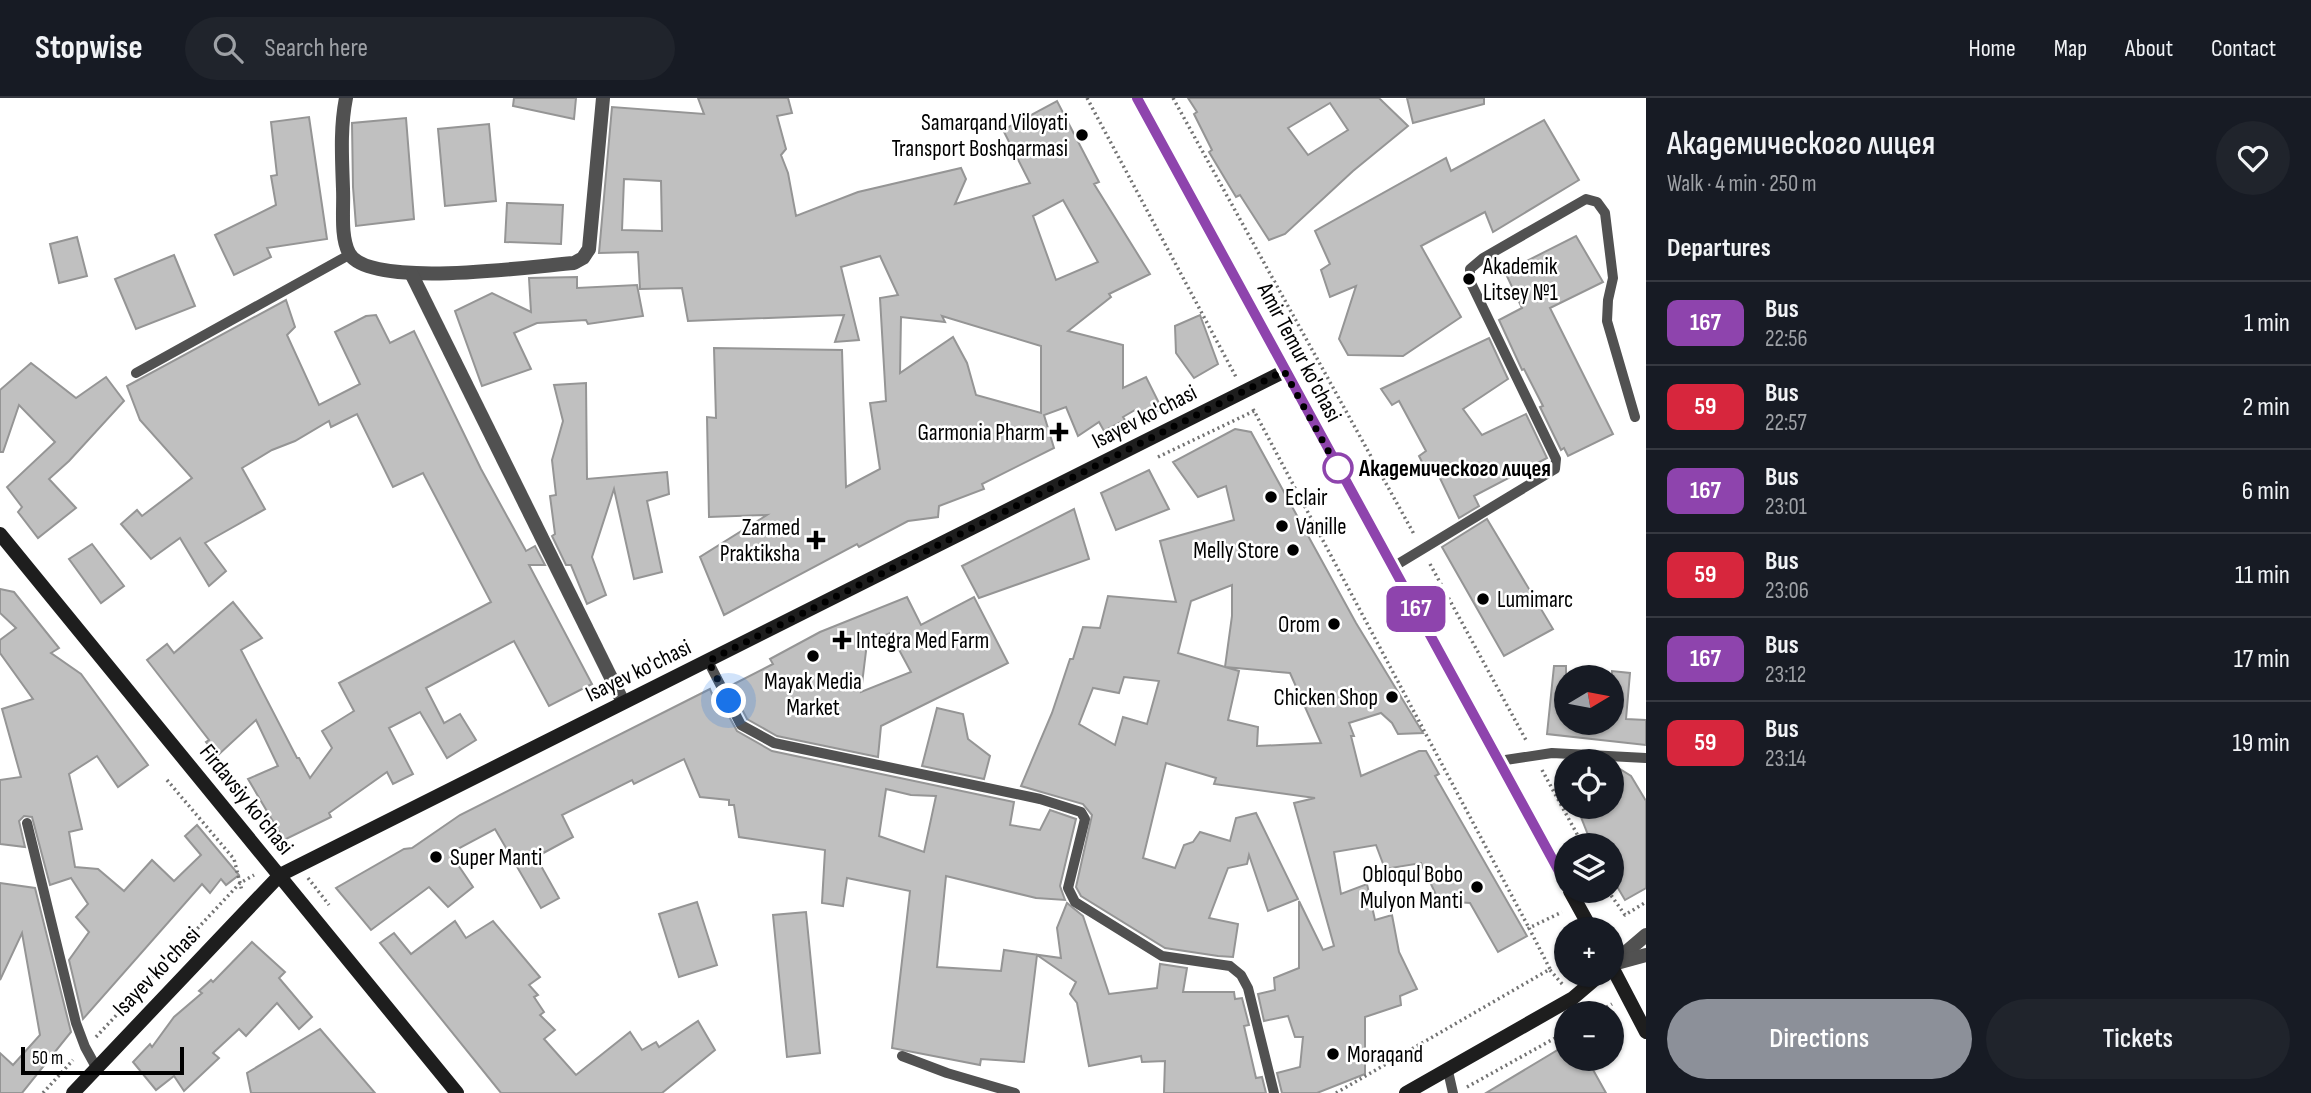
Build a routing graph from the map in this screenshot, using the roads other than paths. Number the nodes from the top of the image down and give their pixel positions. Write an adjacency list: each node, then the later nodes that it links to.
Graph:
1 (346, 98): 4 (street)
2 (603, 98): 5 (street)
3 (1137, 98): 6 (main road, Amir Temur ko'chasi)
4 (349, 255): 5 (street); 7 (lane)
5 (412, 275): 12 (street)
6 (1284, 371): 10 (main road, Amir Temur ko'chasi); 11 (main road, Isayev ko'chasi)
7 (136, 373)
8 (1635, 417): 10 (lane)
9 (0, 534): 17 (main road, Firdavsiy ko'chasi)
10 (1393, 567): 14 (main road, Amir Temur ko'chasi)
11 (708, 661): 12 (main road, Isayev ko'chasi); 32 (lane)
12 (624, 702): 17 (main road, Isayev ko'chasi)
13 (1646, 758): 14 (lane)
14 (1499, 761): 16 (main road, Amir Temur ko'chasi)
15 (27, 823): 26 (lane)
16 (1554, 862)
17 (279, 875): 26 (main road, Isayev ko'chasi); 30 (main road, Firdavsiy ko'chasi)
18 (1646, 935): 19 (street)
19 (1624, 954)
20 (1646, 955): 21 (street)
21 (1624, 961)
22 (1586, 987): 27 (main road)
23 (1623, 987): 24 (main road)
24 (1646, 1032)
25 (902, 1056): 31 (lane)
26 (96, 1067): 29 (main road, Isayev ko'chasi)
27 (1448, 1071): 28 (lane); 33 (main road)
28 (1457, 1092)
29 (73, 1093)
30 (457, 1093)
31 (1015, 1093)
32 (1274, 1093)
33 (1406, 1093)

